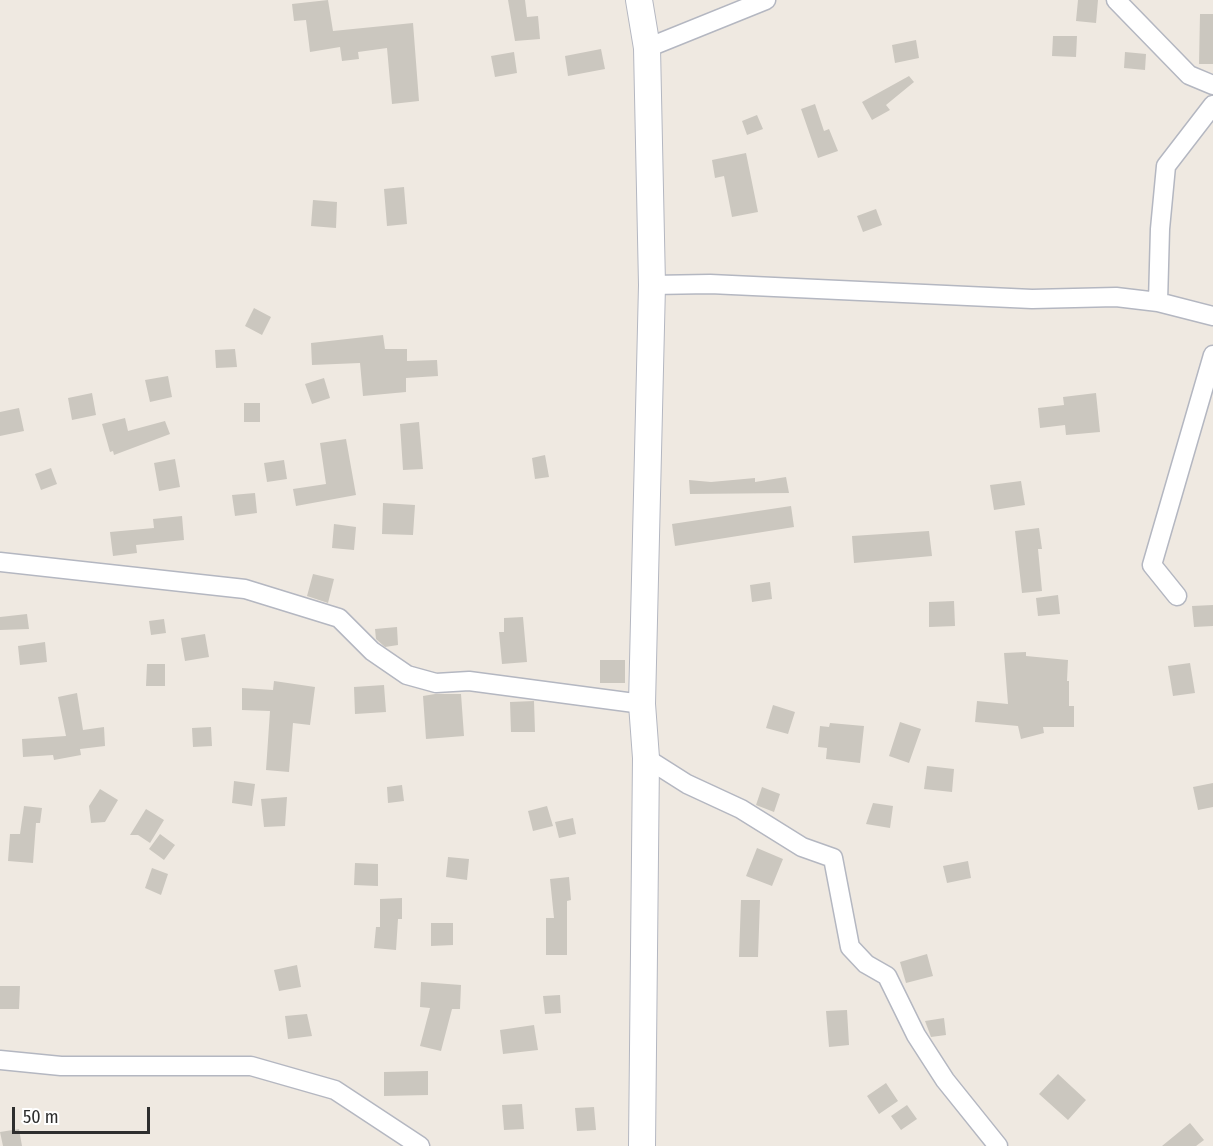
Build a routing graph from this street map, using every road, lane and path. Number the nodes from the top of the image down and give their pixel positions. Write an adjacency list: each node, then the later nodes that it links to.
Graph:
1 (639, 0): 4 (street)
2 (1116, 0): 5 (street)
3 (764, 1): 4 (street)
4 (647, 48): 7 (street)
5 (1213, 85)
6 (1213, 105): 8 (street)
7 (652, 285): 8 (street); 13 (street)
8 (1158, 302): 9 (street)
9 (1213, 316)
10 (1213, 355): 12 (street)
11 (0, 562): 13 (street)
12 (1177, 596)
13 (642, 704): 14 (street)
14 (646, 758): 17 (street); 18 (street)
15 (0, 1060): 16 (street)
16 (420, 1146)
17 (642, 1146)
18 (998, 1146)

